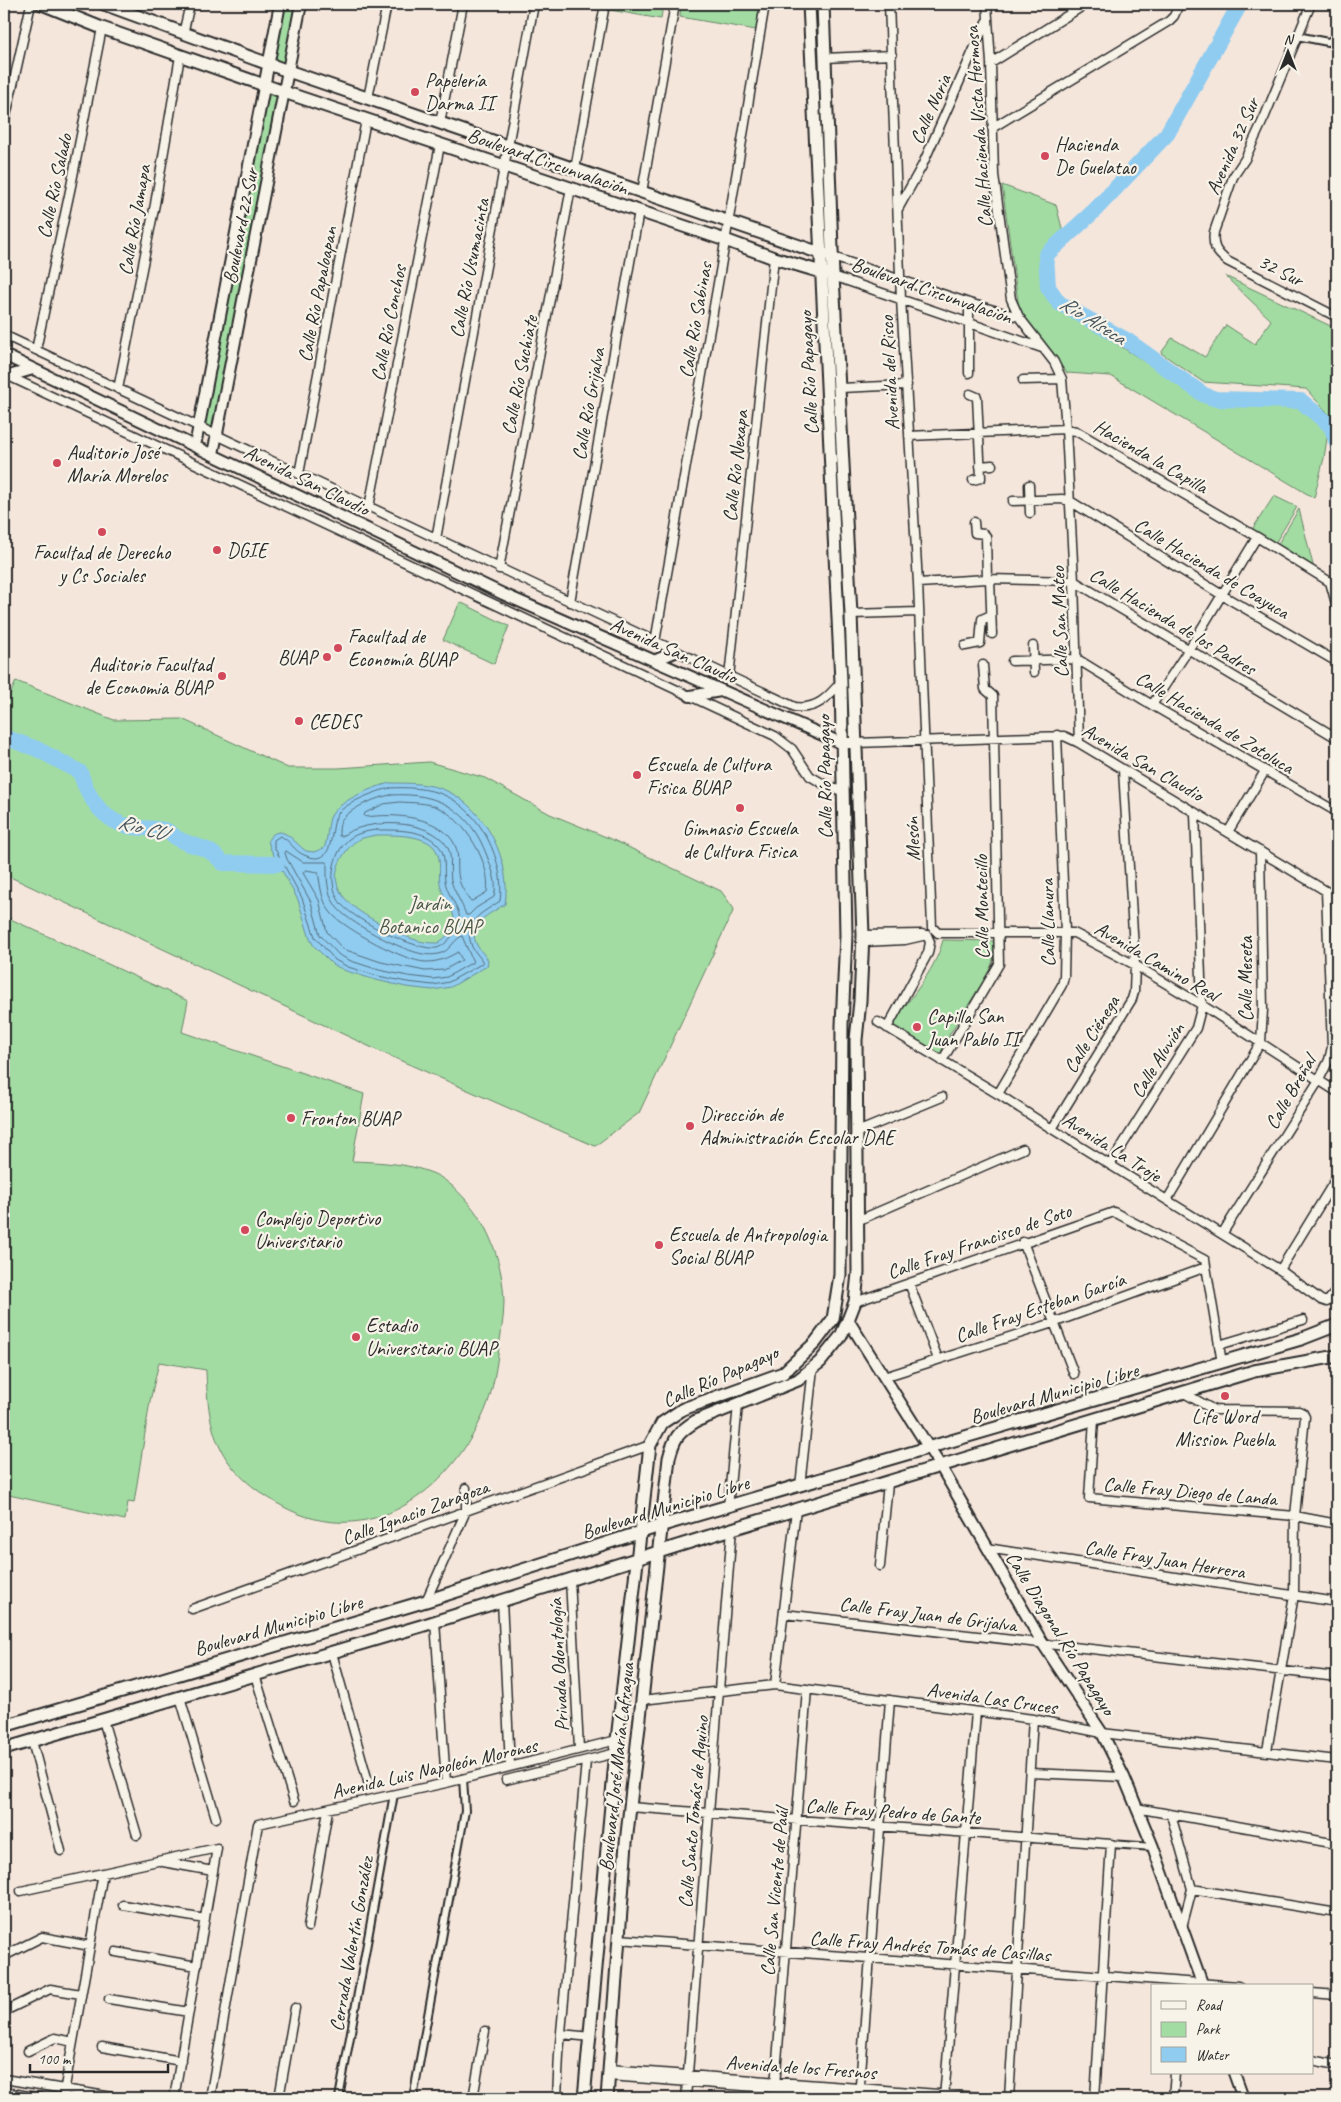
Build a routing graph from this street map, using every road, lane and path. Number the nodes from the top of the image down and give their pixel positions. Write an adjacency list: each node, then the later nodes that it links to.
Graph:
1 (31, 4): 36 (street)
2 (42, 4): 21 (main road, Boulevard Circunvalación)
3 (105, 4): 22 (main road, Boulevard Circunvalación)
4 (190, 4): 22 (street)
5 (280, 4): 29 (street, Boulevard 22 Sur)
6 (301, 4): 30 (street, Boulevard 22 Sur)
7 (386, 4): 33 (street)
8 (463, 4): 35 (street)
9 (534, 4): 39 (street, Calle Río Usumacinta)
10 (604, 4): 41 (street)
11 (675, 4): 43 (street)
12 (764, 4): 46 (street, Calle Río Sabinas)
13 (809, 4): 49 (main road, Calle Río Papagayo)
14 (823, 4): 27 (main road, Calle Río Papagayo)
15 (889, 4): 25 (street, Avenida del Risco)
16 (986, 4): 20 (street, Calle Hacienda Vista Hermosa)
17 (1086, 4): 28 (street)
18 (1179, 4): 37 (street)
19 (1311, 4): 23 (street, Avenida 32 Sur)
20 (987, 20): 28 (street, Calle Hacienda Vista Hermosa); 44 (street, Calle Noria)
21 (102, 28): 26 (main road, Boulevard Circunvalación); 62 (street, Calle Río Salado)
22 (183, 34): 29 (main road, Boulevard Circunvalación)
23 (1297, 36): 24 (street); 48 (street, Avenida 32 Sur)
24 (1337, 37)
25 (892, 55): 27 (street); 44 (street, Avenida del Risco)
26 (180, 56): 31 (main road, Boulevard Circunvalación); 71 (street, Calle Río Jamapa)
27 (825, 58): 49 (main road, Calle Río Papagayo)
28 (991, 63): 37 (street, Calle Hacienda Vista Hermosa)
29 (269, 64): 30 (main road, Boulevard Circunvalación); 31 (street, Boulevard 22 Sur)
30 (288, 71): 32 (street, Boulevard 22 Sur); 33 (main road, Boulevard Circunvalación)
31 (265, 85): 32 (main road, Boulevard Circunvalación); 59 (street, Boulevard 22 Sur)
32 (284, 92): 34 (main road, Boulevard Circunvalación); 60 (street, Boulevard 22 Sur)
33 (368, 98): 35 (main road, Boulevard Circunvalación)
34 (366, 120): 38 (main road, Boulevard Circunvalación); 82 (street, Calle Río Papaloapan)
35 (440, 123): 39 (main road, Boulevard Circunvalación)
36 (4, 124)
37 (992, 128): 56 (street, Calle Hacienda Vista Hermosa)
38 (440, 145): 40 (main road, Boulevard Circunvalación); 88 (street, Calle Río Conchos)
39 (508, 146): 40 (street, Calle Río Usumacinta); 41 (main road, Boulevard Circunvalación)
40 (505, 166): 42 (main road, Boulevard Circunvalación); 92 (street, Calle Río Usumacinta)
41 (575, 169): 43 (main road, Boulevard Circunvalación)
42 (571, 188): 45 (main road, Boulevard Circunvalación); 93 (street, Calle Río Suchiate)
43 (642, 192): 46 (main road, Boulevard Circunvalación)
44 (898, 208): 52 (street, Avenida del Risco)
45 (639, 211): 47 (main road, Boulevard Circunvalación); 98 (street, Calle Río Grijalva)
46 (729, 222): 47 (street, Calle Río Sabinas); 49 (main road, Boulevard Circunvalación)
47 (725, 240): 50 (main road, Boulevard Circunvalación); 104 (street, Calle Río Sabinas)
48 (1214, 248): 55 (street, 32 Sur)
49 (827, 255): 51 (main road, Calle Río Papagayo); 52 (street, Boulevard Circunvalación)
50 (774, 258): 51 (main road, Boulevard Circunvalación); 116 (street, Calle Río Nexapa)
51 (828, 274): 53 (street, Boulevard Circunvalación); 70 (main road, Calle Río Papagayo); 117 (main road, Calle Río Papagayo)
52 (901, 280): 53 (street, Avenida del Risco); 54 (street, Boulevard Circunvalación)
53 (901, 299): 57 (street, Boulevard Circunvalación); 69 (street, Avenida del Risco)
54 (969, 303): 56 (street, Boulevard Circunvalación); 57 (street)
55 (1337, 316)
56 (1019, 317): 61 (street, Calle Hacienda Vista Hermosa)
57 (968, 322): 61 (street, Boulevard Circunvalación); 65 (street)
58 (4, 335): 62 (street, Avenida San Claudio)
59 (216, 340): 60 (street); 73 (street, Boulevard 22 Sur)
60 (235, 344): 76 (street, Boulevard 22 Sur)
61 (1043, 349): 68 (street, Calle Hacienda Vista Hermosa)
62 (36, 350): 71 (street, Avenida San Claudio)
63 (4, 355): 64 (street, Avenida San Claudio)
64 (33, 369): 66 (street); 78 (street, Avenida San Claudio)
65 (969, 373)
66 (6, 375): 119 (street, Avenida San Claudio)
67 (1024, 380): 68 (street)
68 (1062, 380): 74 (street, Calle Hacienda Vista Hermosa)
69 (907, 385): 70 (street); 77 (street, Avenida del Risco)
70 (840, 388): 101 (main road, Calle Río Papagayo)
71 (118, 389): 73 (street, Avenida San Claudio)
72 (973, 395): 75 (street)
73 (199, 427): 76 (street, Avenida San Claudio); 78 (street, Boulevard 22 Sur)
74 (1066, 429): 75 (street, Hacienda la Capilla); 87 (street, Calle Hacienda Vista Hermosa); 91 (street, Hacienda la Capilla)
75 (979, 433): 77 (street, Hacienda la Capilla); 81 (street)
76 (216, 436): 79 (street, Boulevard 22 Sur); 82 (street, Avenida San Claudio)
77 (909, 436): 96 (street, Avenida del Risco)
78 (195, 446): 79 (street, Avenida San Claudio)
79 (213, 454): 110 (street, Avenida San Claudio)
80 (992, 465): 81 (street)
81 (980, 466): 83 (street)
82 (299, 474): 88 (street, Avenida San Claudio)
83 (972, 480)
84 (1029, 485): 85 (street)
85 (1029, 500): 86 (street); 87 (street); 89 (street)
86 (1013, 501)
87 (1070, 501): 95 (street, Calle San Mateo); 97 (street, Calle Hacienda de Coayuca)
88 (369, 507): 92 (street, Avenida San Claudio)
89 (1030, 513)
90 (974, 522): 94 (street)
91 (1257, 537): 97 (street); 99 (street, Hacienda la Capilla)
92 (436, 539): 93 (street, Avenida San Claudio)
93 (499, 569): 98 (street, Avenida San Claudio)
94 (988, 579): 95 (street, Calle Hacienda de los Padres); 96 (street, Calle Hacienda de los Padres); 102 (street)
95 (1074, 580): 107 (street, Calle Hacienda de los Padres); 109 (street, Calle San Mateo)
96 (918, 583): 100 (street, Avenida del Risco)
97 (1222, 595): 107 (street); 113 (street, Calle Hacienda de Coayuca)
98 (570, 602): 104 (street, Avenida San Claudio)
99 (1337, 607)
100 (919, 612): 101 (street); 124 (street, Avenida del Risco)
101 (851, 614): 126 (main road, Calle Río Papagayo)
102 (991, 615): 103 (street); 105 (street)
103 (992, 634)
104 (655, 642): 108 (street, Avenida San Claudio)
105 (965, 646)
106 (1033, 646): 112 (street)
107 (1189, 649): 120 (street); 123 (street, Calle Hacienda de los Padres)
108 (675, 652): 110 (street); 116 (street, Avenida San Claudio)
109 (1077, 659): 112 (street); 120 (street, Calle Hacienda de Zotoluca); 127 (street, Calle San Mateo)
110 (656, 660): 118 (street, Avenida San Claudio)
111 (1012, 661): 112 (street)
112 (1034, 661): 115 (street)
113 (1337, 662)
114 (983, 665): 122 (street, Calle Montecillo)
115 (1034, 672)
116 (729, 677): 117 (street, Avenida San Claudio)
117 (841, 682): 125 (main road, Calle Río Papagayo)
118 (721, 691): 119 (street); 125 (street, Avenida San Claudio)
119 (690, 696): 130 (street, Avenida San Claudio)
120 (1152, 705): 129 (street, Calle Hacienda de Zotoluca)
121 (1057, 735): 122 (street, Avenida San Claudio); 127 (street, Avenida San Claudio); 138 (street, Calle Llanura)
122 (993, 737): 124 (street, Avenida San Claudio); 137 (street, Calle Montecillo)
123 (1337, 738)
124 (924, 740): 126 (street, Avenida San Claudio); 139 (street, Mesón)
125 (841, 743): 126 (street, Avenida San Claudio); 130 (main road, Calle Río Papagayo)
126 (856, 743): 140 (main road, Calle Río Papagayo)
127 (1079, 743): 128 (street, Avenida San Claudio)
128 (1123, 770): 132 (street, Avenida San Claudio); 141 (street, Calle Ciénega)
129 (1265, 771): 131 (street, Calle Hacienda de Zotoluca); 133 (street)
130 (842, 791): 180 (main road, Calle Río Papagayo)
131 (1337, 812)
132 (1195, 813): 133 (street, Avenida San Claudio); 142 (street, Calle Aluvión)
133 (1228, 832): 134 (street, Avenida San Claudio)
134 (1260, 851): 135 (street, Avenida San Claudio); 145 (street, Calle Meseta)
135 (1326, 891): 136 (street, Avenida San Claudio); 147 (street, Calle Breñal)
136 (1337, 901)
137 (999, 932): 138 (street, Avenida Camino Real); 139 (street, Avenida Camino Real); 146 (street, Calle Montecillo)
138 (1065, 932): 141 (street, Avenida Camino Real); 149 (street, Calle Llanura)
139 (938, 934)
140 (863, 938): 144 (street); 152 (main road, Calle Río Papagayo)
141 (1135, 965): 142 (street, Avenida Camino Real); 151 (street, Calle Ciénega)
142 (1202, 1005): 145 (street, Avenida Camino Real); 154 (street, Calle Aluvión)
143 (878, 1022): 144 (street, Avenida La Troje)
144 (887, 1028): 146 (street, Avenida La Troje)
145 (1261, 1042): 147 (street, Avenida Camino Real); 156 (street, Calle Meseta)
146 (942, 1061): 149 (street, Avenida La Troje)
147 (1319, 1080): 148 (street, Avenida Camino Real); 158 (street, Calle Breñal)
148 (1337, 1092)
149 (998, 1094): 151 (street, Avenida La Troje)
150 (942, 1097): 152 (street)
151 (1052, 1129): 154 (street, Avenida La Troje)
152 (857, 1132): 157 (main road, Calle Río Papagayo)
153 (1023, 1149): 157 (street)
154 (1110, 1165): 156 (street, Avenida La Troje)
155 (1337, 1177): 161 (street)
156 (1167, 1200): 158 (street, Avenida La Troje)
157 (857, 1221): 164 (main road, Calle Río Papagayo)
158 (1222, 1234): 161 (street, Avenida La Troje)
159 (1023, 1242): 160 (street, Calle Fray Francisco de Soto); 162 (street, Calle Fray Francisco de Soto); 167 (street)
160 (1206, 1267): 167 (street, Calle Fray Esteban García); 169 (street)
161 (1280, 1270): 163 (street, Avenida La Troje)
162 (909, 1283): 164 (street, Calle Fray Francisco de Soto); 171 (street)
163 (1337, 1290)
164 (855, 1302): 165 (main road, Calle Río Papagayo)
165 (848, 1320): 173 (main road, Calle Río Papagayo); 175 (street, Calle Diagonal Río Papagayo)
166 (1303, 1320): 169 (street)
167 (1053, 1323): 171 (street, Calle Fray Esteban García); 174 (street)
168 (1337, 1325): 172 (main road, Boulevard Municipio Libre)
169 (1219, 1345): 172 (street)
170 (1337, 1356): 176 (main road, Boulevard Municipio Libre)
171 (938, 1359): 175 (street, Calle Fray Esteban García)
172 (1222, 1363): 181 (main road, Boulevard Municipio Libre)
173 (813, 1368): 177 (main road, Calle Río Papagayo); 184 (street)
174 (1074, 1374)
175 (884, 1377): 181 (street, Calle Diagonal Río Papagayo)
176 (1184, 1393): 178 (main road, Boulevard Municipio Libre); 189 (street)
177 (738, 1405): 179 (main road, Calle Río Papagayo); 186 (street)
178 (1094, 1420): 182 (main road, Boulevard Municipio Libre); 189 (street, Calle Fray Diego de Landa)
179 (673, 1440): 191 (main road, Boulevard José María Lafragua)
180 (650, 1446): 188 (street, Calle Ignacio Zaragoza); 193 (main road, Boulevard José María Lafragua)
181 (929, 1448): 182 (street, Calle Diagonal Río Papagayo); 184 (main road, Boulevard Municipio Libre)
182 (940, 1467): 183 (main road, Boulevard Municipio Libre); 194 (street, Calle Diagonal Río Papagayo)
183 (888, 1483): 187 (main road, Boulevard Municipio Libre); 197 (street)
184 (800, 1486): 186 (main road, Boulevard Municipio Libre)
185 (466, 1488): 188 (street)
186 (728, 1507): 191 (main road, Boulevard Municipio Libre)
187 (796, 1510): 192 (main road, Boulevard Municipio Libre); 204 (street)
188 (466, 1511): 201 (street); 203 (street, Calle Ignacio Zaragoza)
189 (1295, 1516): 190 (street, Calle Fray Diego de Landa); 199 (street)
190 (1337, 1524)
191 (662, 1526): 193 (main road, Boulevard Municipio Libre); 195 (main road, Boulevard José María Lafragua)
192 (732, 1529): 195 (main road, Boulevard Municipio Libre); 213 (street, Calle Santo Tomás de Aquino)
193 (640, 1533): 196 (main road, Boulevard José María Lafragua); 201 (main road, Boulevard Municipio Libre)
194 (987, 1548): 199 (street, Calle Fray Juan Herrera); 206 (street, Calle Diagonal Río Papagayo)
195 (659, 1551): 196 (main road, Boulevard Municipio Libre); 215 (main road, Boulevard José María Lafragua)
196 (638, 1558): 198 (main road, Boulevard Municipio Libre); 222 (main road, Boulevard José María Lafragua)
197 (880, 1566)
198 (570, 1579): 200 (main road, Boulevard Municipio Libre); 225 (street, Privada Odontología)
199 (1294, 1595): 202 (street, Calle Fray Juan Herrera); 208 (street)
200 (502, 1600): 205 (main road, Boulevard Municipio Libre); 230 (street)
201 (426, 1601): 220 (main road, Boulevard Municipio Libre)
202 (1337, 1602)
203 (192, 1609)
204 (784, 1614): 206 (street, Calle Fray Juan de Grijalva); 211 (street)
205 (435, 1621): 207 (main road, Boulevard Municipio Libre); 235 (street)
206 (1043, 1644): 208 (street, Calle Fray Juan de Grijalva); 221 (street, Calle Diagonal Río Papagayo)
207 (332, 1653): 209 (main road, Boulevard Municipio Libre); 236 (street)
208 (1282, 1671): 210 (street, Calle Fray Juan de Grijalva); 226 (street)
209 (255, 1675): 214 (main road, Boulevard Municipio Libre); 238 (street)
210 (1337, 1677)
211 (775, 1685): 212 (street, Avenida Las Cruces); 213 (street, Avenida Las Cruces)
212 (807, 1689): 216 (street, Avenida Las Cruces); 245 (street, Calle San Vicente de Paúl)
213 (719, 1692): 215 (street, Avenida Las Cruces); 242 (street, Calle Santo Tomás de Aquino)
214 (180, 1697): 218 (main road, Boulevard Municipio Libre); 244 (street)
215 (642, 1700): 239 (main road, Boulevard José María Lafragua)
216 (890, 1700): 217 (street, Avenida Las Cruces); 246 (street)
217 (976, 1712): 219 (street, Avenida Las Cruces); 247 (street)
218 (103, 1720): 223 (main road, Boulevard Municipio Libre); 248 (street)
219 (1033, 1720): 221 (street, Avenida Las Cruces); 231 (street)
220 (4, 1726)
221 (1102, 1733): 226 (street, Avenida Las Cruces); 233 (street, Calle Diagonal Río Papagayo)
222 (617, 1740): 225 (street, Avenida Luis Napoleón Morones); 227 (main road, Boulevard José María Lafragua)
223 (32, 1741): 224 (main road, Boulevard Municipio Libre); 253 (street)
224 (4, 1749)
225 (579, 1749): 230 (street, Avenida Luis Napoleón Morones)
226 (1267, 1751): 228 (street, Avenida Las Cruces)
227 (616, 1753): 229 (street); 286 (main road, Boulevard José María Lafragua)
228 (1337, 1760)
229 (586, 1761): 234 (street, Boulevard José María Lafragua); 285 (street, Boulevard José María Lafragua)
230 (510, 1766): 232 (street, Avenida Luis Napoleón Morones)
231 (1030, 1773): 233 (street); 249 (street)
232 (464, 1778): 235 (street, Avenida Luis Napoleón Morones); 310 (street)
233 (1124, 1778): 240 (street, Calle Diagonal Río Papagayo)
234 (506, 1780)
235 (446, 1783): 237 (street, Avenida Luis Napoleón Morones)
236 (369, 1785)
237 (394, 1794): 241 (street, Avenida Luis Napoleón Morones); 309 (street, Cerrada Valentín González)
238 (294, 1801)
239 (630, 1807): 242 (street, Calle Fray Pedro de Gante); 264 (main road, Boulevard José María Lafragua)
240 (1136, 1808): 243 (street); 252 (street, Calle Diagonal Río Papagayo)
241 (328, 1810): 262 (street); 307 (street, Avenida Luis Napoleón Morones)
242 (709, 1813): 245 (street, Calle Fray Pedro de Gante); 265 (street, Calle Santo Tomás de Aquino)
243 (1171, 1815): 251 (street); 257 (street)
244 (216, 1818)
245 (796, 1820): 246 (street, Calle Fray Pedro de Gante); 267 (street, Calle San Vicente de Paúl)
246 (880, 1826): 247 (street, Calle Fray Pedro de Gante); 270 (street)
247 (966, 1833): 249 (street, Calle Fray Pedro de Gante); 271 (street)
248 (137, 1835)
249 (1026, 1837): 250 (street, Calle Fray Pedro de Gante); 273 (street)
250 (1111, 1844): 252 (street, Calle Fray Pedro de Gante); 274 (street)
251 (1337, 1844)
252 (1153, 1847): 263 (street, Calle Diagonal Río Papagayo)
253 (61, 1851)
254 (159, 1861): 255 (street); 255 (street); 256 (street)
255 (213, 1872): 261 (street)
256 (103, 1873): 258 (street); 266 (street)
257 (1192, 1889): 260 (street); 263 (street)
258 (21, 1891)
259 (124, 1905): 261 (street)
260 (1337, 1913)
261 (205, 1919): 272 (street)
262 (308, 1927)
263 (1182, 1927): 276 (street, Calle Diagonal Río Papagayo)
264 (619, 1939): 265 (street, Calle Fray Andrés Tomás de Casillas); 293 (main road, Boulevard José María Lafragua)
265 (698, 1944): 267 (street, Calle Fray Andrés Tomás de Casillas); 296 (street, Calle Santo Tomás de Aquino)
266 (90, 1946): 269 (street); 278 (street)
267 (786, 1951): 270 (street, Calle Fray Andrés Tomás de Casillas); 298 (street, Calle San Vicente de Paúl)
268 (116, 1952): 272 (street)
269 (4, 1956)
270 (870, 1957): 271 (street, Calle Fray Andrés Tomás de Casillas); 301 (street)
271 (955, 1964): 273 (street, Calle Fray Andrés Tomás de Casillas); 302 (street)
272 (197, 1966): 283 (street)
273 (1017, 1968): 274 (street, Calle Fray Andrés Tomás de Casillas); 319 (street)
274 (1102, 1975): 275 (street, Calle Fray Andrés Tomás de Casillas); 320 (street)
275 (1182, 1983): 276 (street, Calle Fray Andrés Tomás de Casillas)
276 (1202, 1984)
277 (1314, 1992): 279 (street)
278 (81, 1994): 282 (street); 287 (street)
279 (1337, 1995)
280 (109, 1999): 283 (street)
281 (295, 2008): 308 (street)
282 (7, 2010)
283 (189, 2012): 291 (street)
284 (485, 2031): 311 (street)
285 (561, 2034): 286 (street); 312 (street, Boulevard José María Lafragua)
286 (591, 2037): 313 (main road, Boulevard José María Lafragua)
287 (73, 2042): 289 (street); 299 (street)
288 (102, 2047): 291 (street)
289 (28, 2052)
290 (1314, 2060): 292 (street)
291 (180, 2061): 306 (street)
292 (1337, 2064)
293 (609, 2072): 296 (street, Avenida de los Fresnos); 314 (main road, Boulevard José María Lafragua)
294 (1175, 2074): 321 (street)
295 (1234, 2074): 322 (street)
296 (687, 2078): 298 (street, Avenida de los Fresnos); 315 (street, Calle Santo Tomás de Aquino)
297 (4, 2079): 299 (street)
298 (775, 2085): 301 (street, Avenida de los Fresnos); 316 (street, Calle San Vicente de Paúl)
299 (65, 2089): 304 (street); 305 (street)
300 (4, 2092): 303 (street)
301 (859, 2094): 302 (street, Avenida de los Fresnos); 317 (street, Avenida de los Fresnos)
302 (944, 2096): 318 (street, Avenida de los Fresnos)
303 (41, 2098)
304 (63, 2098)
305 (118, 2098)
306 (174, 2098)
307 (210, 2098)
308 (279, 2098)
309 (338, 2098)
310 (413, 2098)
311 (473, 2098)
312 (557, 2098)
313 (584, 2098)
314 (607, 2098)
315 (686, 2098)
316 (774, 2098)
317 (902, 2098)
318 (991, 2098)
319 (1009, 2098)
320 (1094, 2098)
321 (1173, 2098)
322 (1243, 2098)

